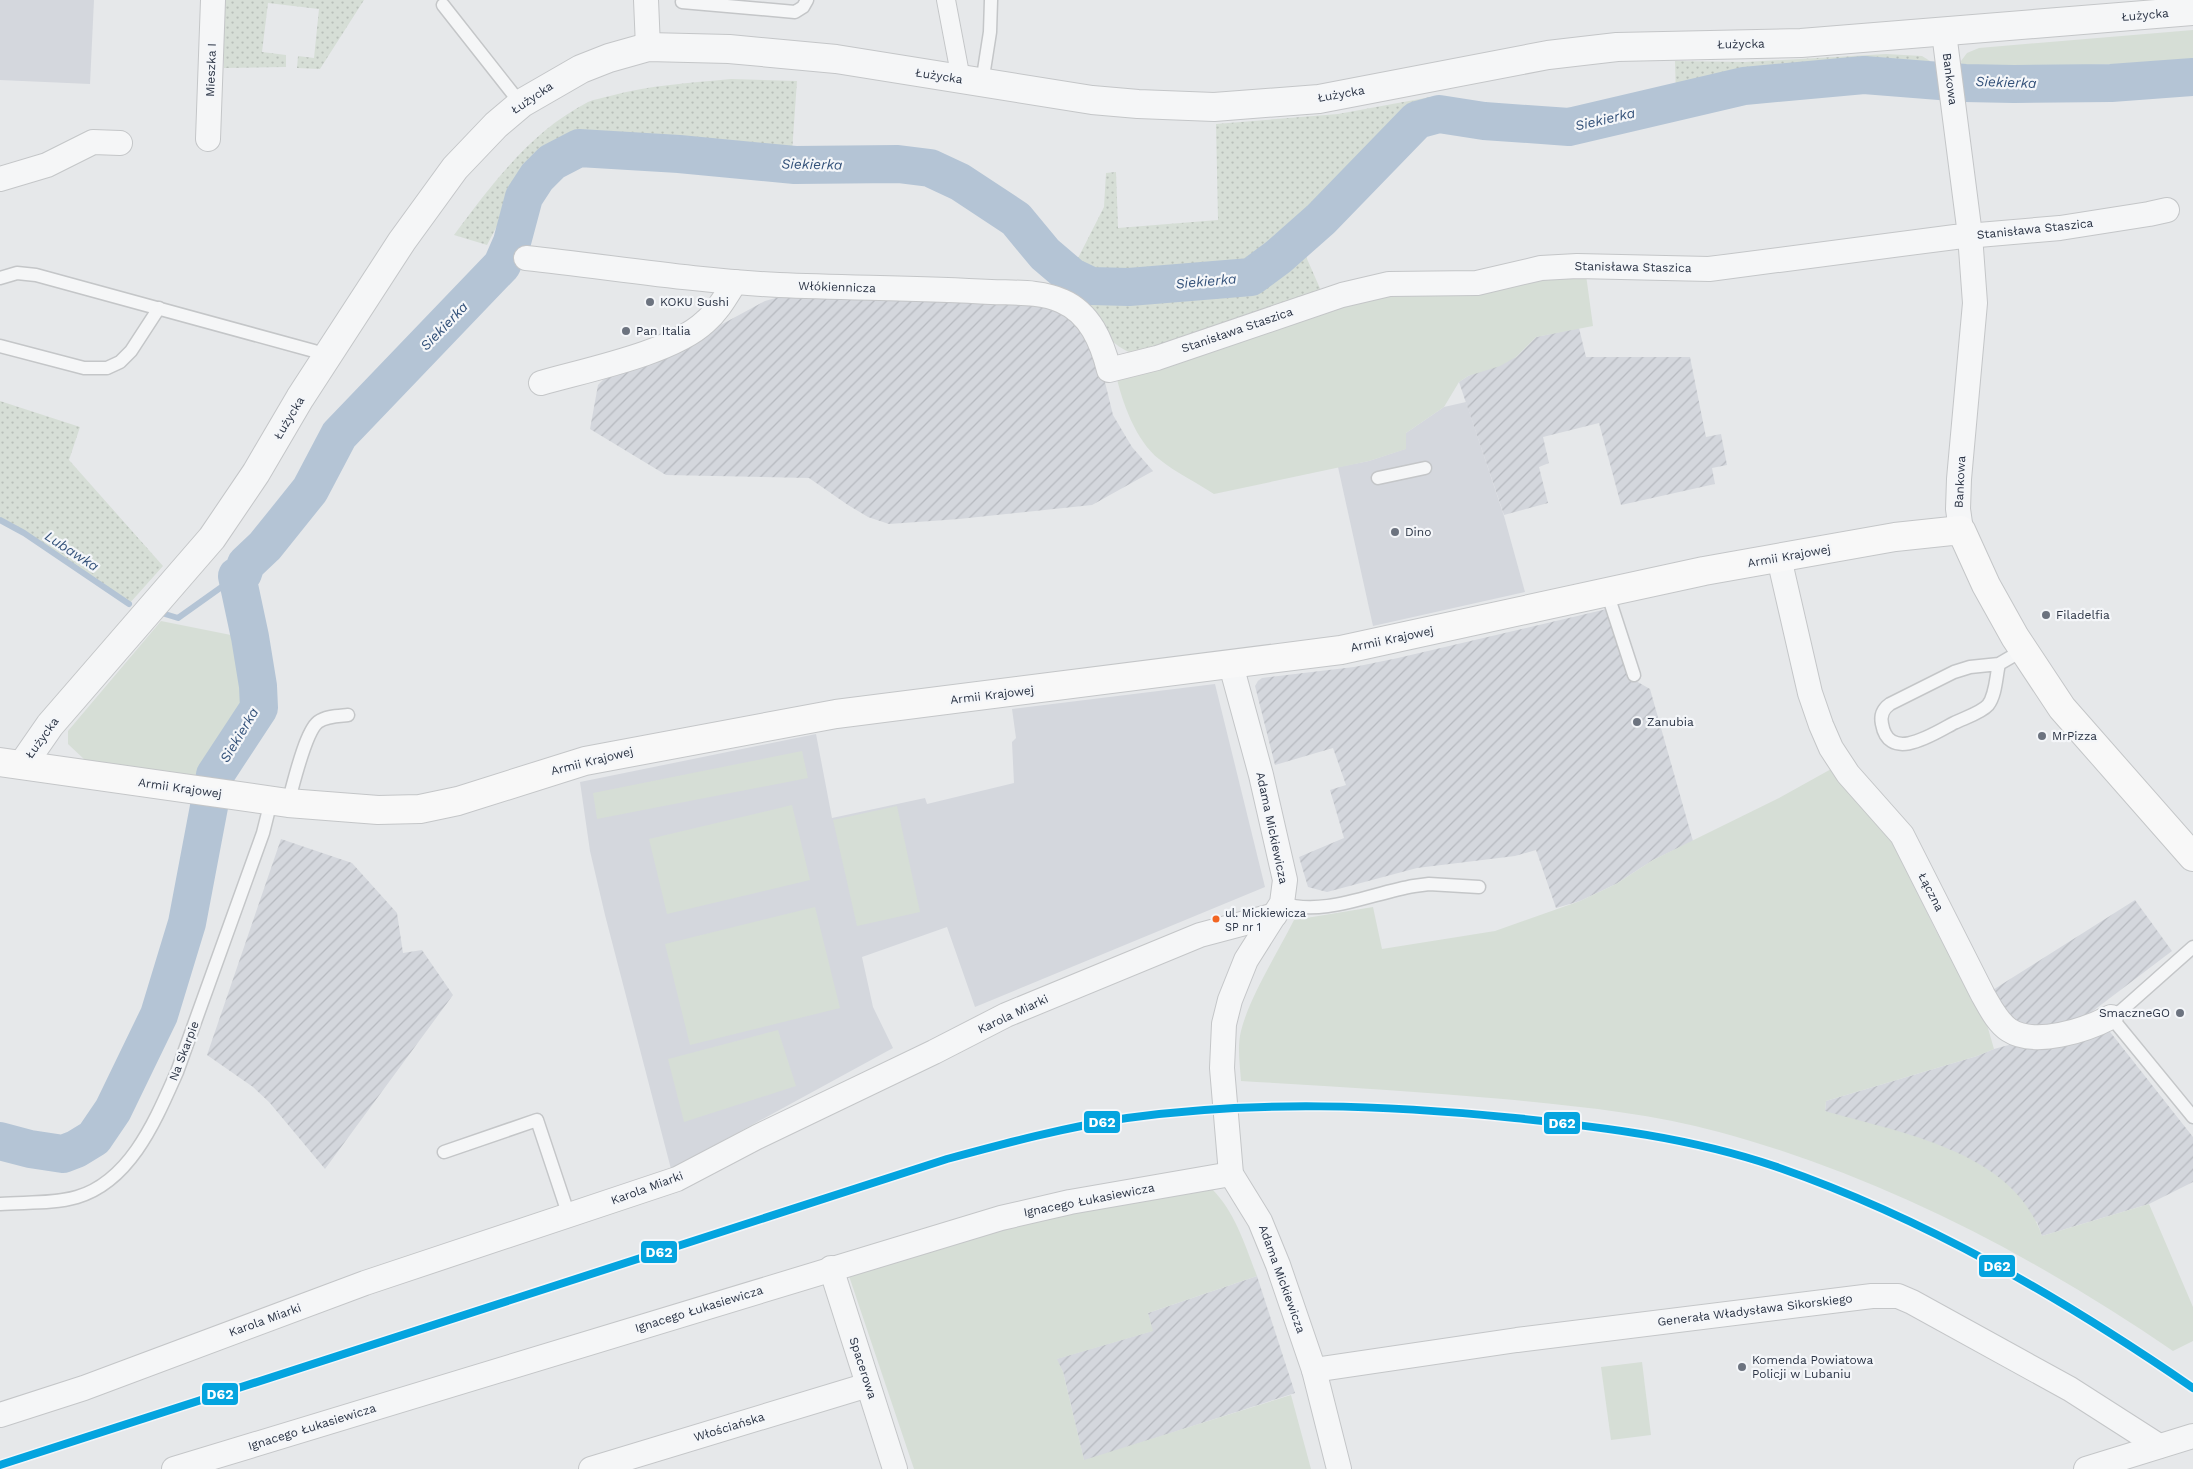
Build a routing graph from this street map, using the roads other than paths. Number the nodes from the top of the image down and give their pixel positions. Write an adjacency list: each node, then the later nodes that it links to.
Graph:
1 (213, 0): 13 (street, Mieszka I)
2 (646, 0): 10 (street)
3 (807, 0): 6 (lane)
4 (946, 0): 11 (street)
5 (992, 0): 11 (lane)
6 (682, 2)
7 (444, 5): 12 (lane)
8 (2186, 7): 9 (street, Łużycka)
9 (1944, 33): 11 (street, Łużycka); 17 (street, Bankowa)
10 (648, 47): 11 (street, Łużycka); 12 (street, Łużycka)
11 (971, 81)
12 (521, 104): 23 (street, Łużycka)
13 (208, 139)
14 (120, 143): 15 (street)
15 (0, 179)
16 (2168, 210): 17 (street, Stanisława Staszica)
17 (1970, 236): 24 (street, Stanisława Staszica); 28 (street, Bankowa)
18 (526, 258): 20 (street, Włókiennicza)
19 (0, 278): 21 (lane)
20 (735, 282): 24 (street, Włókiennicza); 25 (street)
21 (159, 308): 22 (lane); 23 (lane)
22 (0, 346)
23 (326, 356): 36 (street, Łużycka)
24 (1109, 370)
25 (541, 383)
26 (1425, 468): 27 (lane)
27 (1378, 478)
28 (1962, 530): 29 (main road, Armii Krajowej); 31 (main road, Bankowa)
29 (1779, 558): 30 (main road, Armii Krajowej); 42 (street, Łączna)
30 (1606, 592): 33 (main road, Armii Krajowej); 34 (lane)
31 (2023, 650): 32 (lane); 38 (main road, Bankowa)
32 (1999, 664): 32 (lane)
33 (1231, 665): 37 (main road, Armii Krajowej); 40 (street, Adama Mickiewicza)
34 (1634, 675)
35 (348, 715): 37 (lane, Na Skarpie)
36 (11, 763): 37 (main road, Armii Krajowej)
37 (269, 800): 46 (lane, Na Skarpie)
38 (2193, 857)
39 (1479, 887): 40 (lane)
40 (1279, 909): 45 (street, Adama Mickiewicza); 47 (street, Karola Miarki)
41 (2193, 947): 42 (lane, Łączna)
42 (2111, 1017): 43 (lane)
43 (2193, 1117)
44 (444, 1152): 47 (lane)
45 (1231, 1174): 48 (street, Ignacego Łukasiewicza); 49 (street, Adama Mickiewicza)
46 (0, 1204)
47 (569, 1216): 51 (street, Karola Miarki)
48 (831, 1268): 50 (street, Spacerowa); 54 (street, Ignacego Łukasiewicza)
49 (1314, 1370): 53 (street, Generała Władysława Sikorskiego); 57 (street, Adama Mickiewicza)
50 (868, 1385): 55 (street, Włościańska); 56 (street, Spacerowa)
51 (0, 1415)
52 (2193, 1436): 53 (street)
53 (2159, 1446): 58 (street)
54 (174, 1469)
55 (591, 1469)
56 (894, 1469)
57 (1339, 1469)
58 (2086, 1469)

